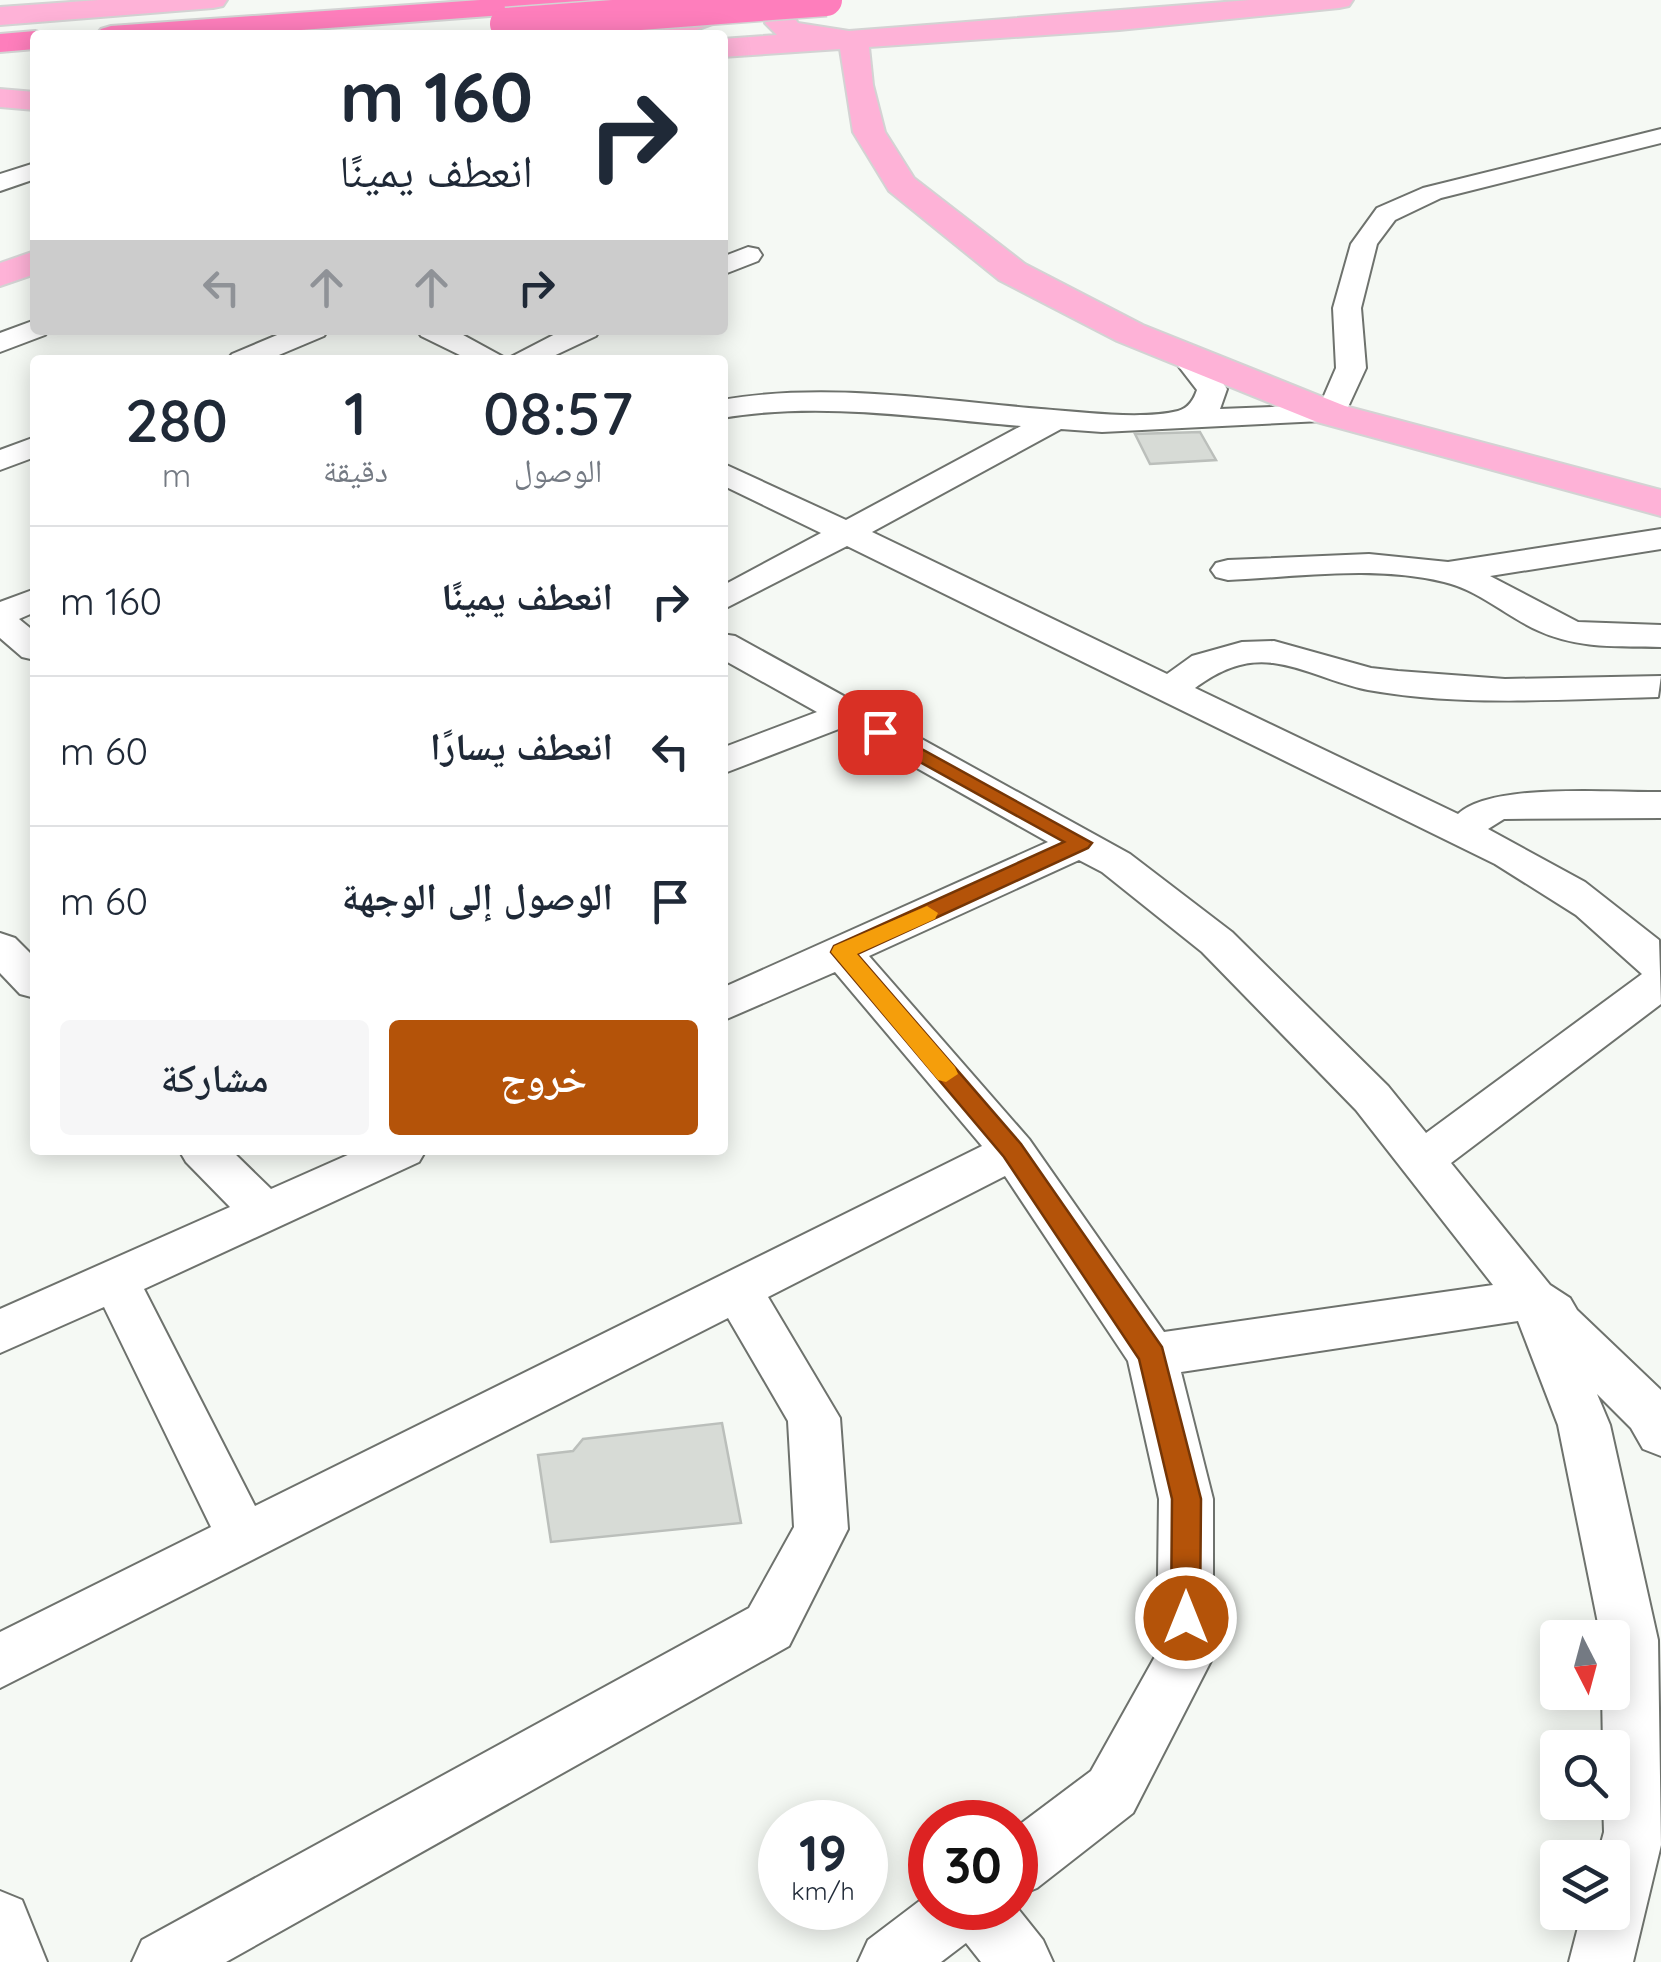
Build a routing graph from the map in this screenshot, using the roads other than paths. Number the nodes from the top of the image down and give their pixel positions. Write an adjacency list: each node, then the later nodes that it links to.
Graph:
1 (213, 0): 9 (main road)
2 (599, 0): 10 (highway)
3 (635, 0): 12 (main road)
4 (695, 0): 13 (main road)
5 (750, 0): 14 (main road)
6 (807, 0): 16 (main road)
7 (826, 0): 11 (highway, bridge)
8 (1339, 0): 16 (main road)
9 (0, 16)
10 (180, 30)
11 (414, 30)
12 (560, 30)
13 (612, 30)
14 (668, 30)
15 (30, 40): 17 (highway)
16 (844, 41): 18 (main road); 39 (main road)
17 (0, 43)
18 (728, 50)
19 (30, 56): 20 (highway)
20 (0, 58)
21 (30, 91): 22 (main road)
22 (0, 95): 23 (main road)
23 (30, 101)
24 (1661, 136): 41 (street)
25 (30, 173): 26 (street)
26 (0, 183)
27 (30, 242): 29 (main road)
28 (748, 254): 30 (street)
29 (10, 263)
30 (728, 264)
31 (30, 332): 35 (street)
32 (302, 335): 36 (street)
33 (441, 335): 37 (street)
34 (575, 335): 38 (street)
35 (0, 343)
36 (254, 355)
37 (483, 355)
38 (532, 355)
39 (1185, 355): 41 (main road); 42 (street)
40 (728, 408): 43 (street)
41 (1331, 414): 42 (street); 47 (main road)
42 (1192, 417): 43 (street)
43 (1054, 420): 48 (street)
44 (30, 448): 45 (street)
45 (0, 461)
46 (728, 475): 48 (street)
47 (1661, 503)
48 (847, 532): 52 (street); 58 (street)
49 (1661, 539): 51 (street)
50 (1228, 570): 51 (street)
51 (1446, 572): 55 (street)
52 (728, 597)
53 (30, 602): 54 (street)
54 (0, 618): 56 (street)
55 (1650, 636): 59 (street)
56 (30, 645)
57 (728, 647): 60 (street)
58 (1169, 689): 59 (street); 63 (street)
59 (1659, 689)
60 (847, 714): 61 (street); 64 (street)
61 (728, 760)
62 (1661, 805): 63 (street)
63 (1462, 832): 67 (street)
64 (1081, 843): 66 (street); 74 (street)
65 (0, 948): 68 (street)
66 (842, 952): 70 (street); 71 (street)
67 (1661, 968)
68 (30, 978)
69 (1661, 982): 74 (street)
70 (728, 1003)
71 (1012, 1151): 77 (street); 80 (street)
72 (207, 1155): 75 (street)
73 (392, 1155): 75 (street)
74 (1422, 1160): 78 (street)
75 (265, 1212): 76 (street)
76 (115, 1280): 79 (street); 83 (street)
77 (737, 1290): 83 (street); 90 (street)
78 (1533, 1299): 80 (street); 81 (street); 82 (street); 93 (street)
79 (0, 1332)
80 (1152, 1355): 85 (street)
81 (1661, 1381)
82 (1661, 1433)
83 (244, 1538): 84 (street)
84 (0, 1661)
85 (1038, 1848)
86 (0, 1922): 89 (street)
87 (932, 1930): 91 (street)
88 (996, 1930): 92 (street)
89 (14, 1962)
90 (164, 1962)
91 (890, 1962)
92 (1021, 1962)
93 (1601, 1962)

